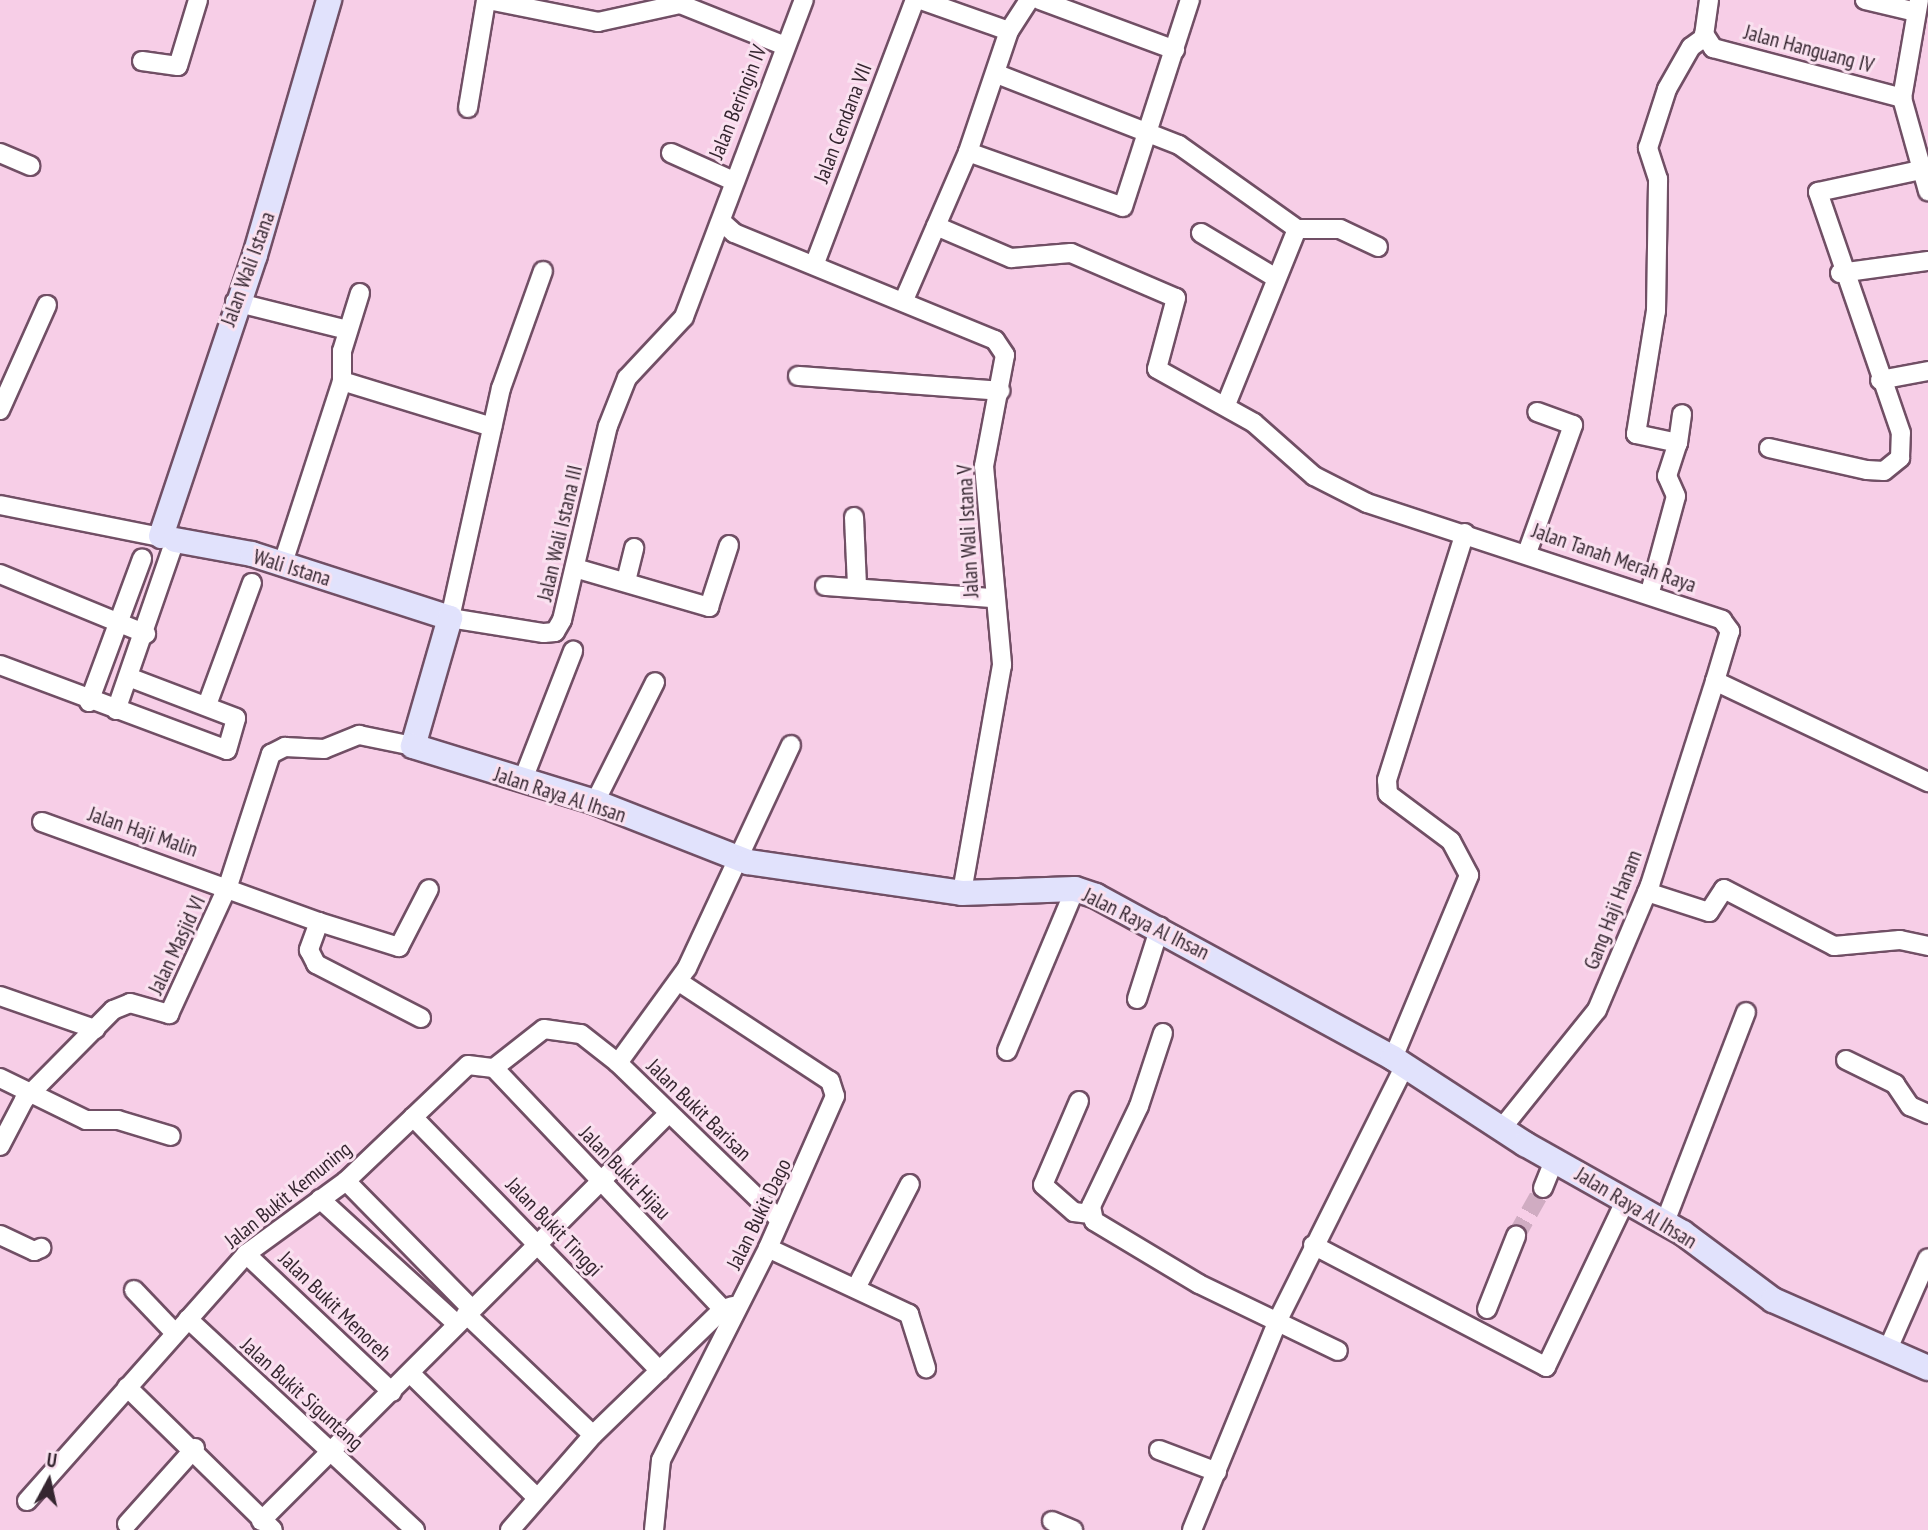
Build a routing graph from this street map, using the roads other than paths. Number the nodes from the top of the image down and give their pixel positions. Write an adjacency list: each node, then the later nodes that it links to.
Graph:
1 (198, 0): 18 (street)
2 (329, 0): 42 (street, Jalan Wali Istana)
3 (487, 0): 12 (street); 21 (street)
4 (804, 0): 16 (street, Jalan Beringin IV)
5 (915, 0): 36 (street, Jalan Cendana VII)
6 (921, 0): 14 (street)
7 (1029, 0): 14 (street)
8 (1040, 0): 17 (street)
9 (1190, 0): 17 (street)
10 (1709, 0): 15 (street)
11 (1865, 0): 13 (street)
12 (521, 4): 16 (street)
13 (1918, 6): 20 (street)
14 (1009, 31): 19 (street)
15 (1706, 40): 20 (street, Jalan Hanguang IV); 55 (street)
16 (785, 46): 28 (street, Jalan Beringin IV)
17 (1175, 50): 22 (street)
18 (142, 61)
19 (997, 74): 22 (street); 23 (street)
20 (1902, 98): 27 (street)
21 (468, 108)
22 (1147, 131): 23 (street); 32 (street)
23 (968, 152): 31 (street)
24 (0, 153): 26 (street)
25 (671, 153): 28 (street)
26 (30, 166)
27 (1925, 169): 29 (street); 38 (street)
28 (731, 180): 30 (street, Jalan Beringin IV)
29 (1928, 191)
30 (723, 223): 36 (street, Jalan Wali Istana V); 66 (street, Jalan Wali Istana III)
31 (936, 226): 41 (street); 50 (street, Jalan Tanah Merah Raya)
32 (1297, 229): 34 (street); 39 (street)
33 (1200, 233): 39 (street)
34 (1378, 247)
35 (1928, 261): 38 (street)
36 (816, 263): 41 (street, Jalan Wali Istana V)
37 (542, 271): 54 (street)
38 (1840, 273): 47 (street)
39 (1276, 278): 50 (street)
40 (360, 293): 44 (street)
41 (904, 300): 49 (street, Jalan Wali Istana V)
42 (234, 302): 44 (street); 60 (street, Jalan Wali Istana)
43 (47, 305): 51 (street)
44 (347, 330): 48 (street)
45 (1928, 371): 47 (street)
46 (798, 376): 49 (street)
47 (1880, 380): 56 (street)
48 (342, 381): 54 (street); 65 (street)
49 (1000, 391): 73 (street, Jalan Wali Istana V)
50 (1226, 405): 59 (street, Jalan Tanah Merah Raya)
51 (0, 410)
52 (1537, 412): 63 (street)
53 (1682, 414): 55 (street)
54 (492, 427): 74 (street)
55 (1678, 443): 72 (street)
56 (1769, 448)
57 (0, 505): 60 (street, Wali Istana)
58 (854, 517): 71 (street)
59 (1465, 533): 63 (street, Jalan Tanah Merah Raya); 110 (street)
60 (168, 538): 65 (street, Wali Istana); 76 (street)
61 (729, 545): 68 (street)
62 (634, 548): 68 (street)
63 (1527, 553): 72 (street, Jalan Tanah Merah Raya)
64 (142, 559): 75 (street)
65 (283, 564): 74 (street, Wali Istana)
66 (575, 568): 68 (street); 74 (street, Jalan Wali Istana III)
67 (0, 574): 75 (street)
68 (626, 581)
69 (252, 583): 83 (street)
70 (825, 586): 71 (street)
71 (857, 587): 73 (street)
72 (1650, 592): 80 (street, Jalan Tanah Merah Raya)
73 (993, 598): 97 (street, Jalan Wali Istana V)
74 (450, 618): 85 (street)
75 (117, 623): 76 (street); 82 (street)
76 (146, 634): 79 (street)
77 (573, 651): 88 (street)
78 (0, 665): 82 (street)
79 (131, 678): 83 (street); 84 (street)
80 (1715, 681): 89 (street); 96 (street, Gang Haji Hanam)
81 (655, 682): 90 (street)
82 (89, 702): 84 (street)
83 (207, 705): 84 (street)
84 (116, 710)
85 (413, 746): 87 (street, Jalan Raya Al Ihsan); 88 (street, Jalan Raya Al Ihsan)
86 (791, 746): 92 (street)
87 (278, 750): 93 (street, Jalan Masjid VI)
88 (522, 782): 90 (street, Jalan Raya Al Ihsan)
89 (1928, 782)
90 (595, 802): 92 (street, Jalan Raya Al Ihsan)
91 (42, 822): 93 (street, Jalan Haji Malin)
92 (744, 860): 97 (street, Jalan Raya Al Ihsan); 101 (street)
93 (228, 886): 98 (street, Jalan Haji Malin); 106 (street, Jalan Masjid VI)
94 (429, 889): 98 (street, Jalan Haji Malin)
95 (1075, 889): 97 (street, Jalan Raya Al Ihsan); 99 (street, Jalan Raya Al Ihsan); 108 (street)
96 (1647, 892): 100 (street); 119 (street, Gang Haji Hanam)
97 (962, 893)
98 (319, 922): 105 (street)
99 (1160, 927): 103 (street); 110 (street, Jalan Raya Al Ihsan)
100 (1928, 946)
101 (679, 982): 111 (street); 130 (street, Jalan Bukit Dago)
102 (0, 996): 106 (street)
103 (1137, 999)
104 (1746, 1012): 131 (street)
105 (421, 1018)
106 (95, 1029): 114 (street, Jalan Masjid VI)
107 (1163, 1033): 129 (street)
108 (1007, 1051)
109 (1846, 1060): 117 (street)
110 (1399, 1061): 119 (street, Jalan Raya Al Ihsan); 135 (street)
111 (618, 1063): 112 (street); 116 (street, Jalan Bukit Barisan)
112 (494, 1068): 118 (street, Jalan Bukit Kemuning); 123 (street, Jalan Bukit Hijau)
113 (0, 1078): 114 (street)
114 (32, 1094): 120 (street); 121 (street, Jalan Masjid VI)
115 (1079, 1101): 129 (street)
116 (669, 1113): 123 (street); 130 (street, Jalan Bukit Barisan)
117 (1928, 1114)
118 (414, 1117): 124 (street, Jalan Bukit Kemuning); 134 (street, Jalan Bukit Tinggi)
119 (1502, 1128): 122 (street, Jalan Raya Al Ihsan)
120 (171, 1136)
121 (0, 1146)
122 (1554, 1161): 126 (street); 128 (street, Jalan Raya Al Ihsan)
123 (598, 1178): 134 (street); 142 (street, Jalan Bukit Hijau)
124 (346, 1181): 127 (street, Jalan Bukit Kemuning); 144 (street)
125 (910, 1184): 140 (street)
126 (1543, 1188)
127 (320, 1199): 138 (street, Jalan Bukit Kemuning); 144 (street)
128 (1626, 1199): 131 (street, Jalan Raya Al Ihsan); 135 (street)
129 (1090, 1214): 145 (street)
130 (779, 1219): 137 (street, Jalan Bukit Dago)
131 (1665, 1222): 147 (street, Jalan Raya Al Ihsan)
132 (0, 1234): 136 (street)
133 (1516, 1236): 143 (street)
134 (539, 1242): 144 (street); 151 (street, Jalan Bukit Tinggi)
135 (1313, 1245): 145 (street)
136 (41, 1248)
137 (768, 1248): 140 (street); 142 (street, Jalan Bukit Dago)
138 (246, 1254): 146 (street, Jalan Bukit Kemuning); 154 (street, Jalan Bukit Menoreh)
139 (1928, 1258): 147 (street)
140 (856, 1287): 149 (street)
141 (134, 1290): 146 (street, Jalan Bukit Siguntang)
142 (731, 1307): 151 (street); 167 (street, Jalan Bukit Dago)
143 (1487, 1309)
144 (465, 1315): 152 (street); 155 (street)
145 (1278, 1320): 148 (street); 159 (street)
146 (181, 1326): 153 (street, Jalan Bukit Kemuning); 158 (street, Jalan Bukit Siguntang)
147 (1888, 1349): 150 (street, Jalan Raya Al Ihsan)
148 (1338, 1351)
149 (926, 1368)
150 (1928, 1368)
151 (660, 1371): 155 (street)
152 (410, 1373): 154 (street); 160 (street, Jalan Bukit Menoreh)
153 (127, 1387): 156 (street); 161 (street, Jalan Bukit Kemuning)
154 (392, 1392): 158 (street)
155 (593, 1435): 160 (street)
156 (195, 1448): 163 (street); 164 (street)
157 (1160, 1450): 159 (street)
158 (331, 1457): 164 (street); 165 (street, Jalan Bukit Siguntang)
159 (1217, 1472): 169 (street)
160 (537, 1499): 166 (street)
161 (27, 1501)
162 (1052, 1521): 168 (street)
163 (127, 1524)
164 (267, 1525)
165 (415, 1530)
166 (510, 1530)
167 (654, 1530)
168 (1073, 1530)
169 (1192, 1530)

